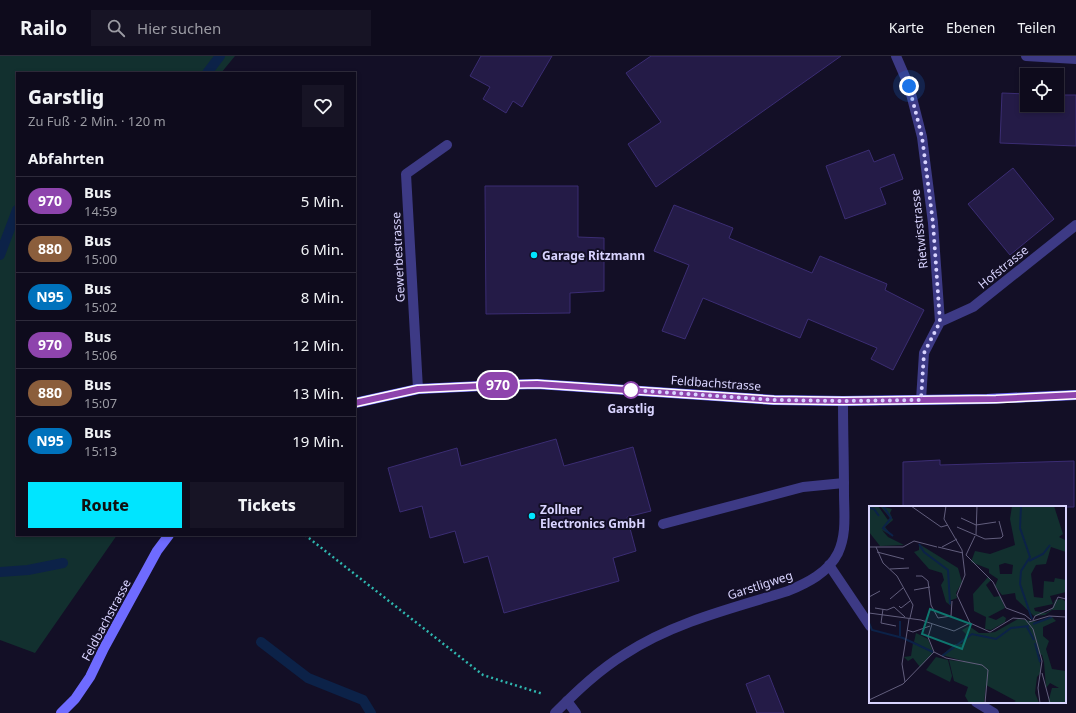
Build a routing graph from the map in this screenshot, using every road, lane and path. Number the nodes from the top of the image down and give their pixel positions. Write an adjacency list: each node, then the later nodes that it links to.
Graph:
1 (896, 56): 6 (street, Rietwisstrasse)
2 (1026, 56): 3 (street)
3 (1076, 59)
4 (447, 145): 7 (street, Gewerbestrasse)
5 (1076, 225): 6 (street, Hofstrasse)
6 (940, 322): 9 (street)
7 (418, 389): 10 (main road, Feldbachstrasse); 11 (main road, Feldbachstrasse)
8 (1076, 395): 9 (main road, Feldbachstrasse)
9 (921, 400): 10 (main road, Feldbachstrasse)
10 (843, 401): 12 (street, Garstligweg)
11 (356, 403)
12 (844, 483): 13 (street); 16 (street, Garstligweg)
13 (663, 524)
14 (168, 536): 20 (main road, Feldbachstrasse)
15 (306, 536): 18 (path)
16 (829, 565): 17 (street); 18 (street, Garstligweg)
17 (869, 625)
18 (567, 701): 21 (street, Garstligweg); 22 (street)
19 (978, 703): 23 (street)
20 (61, 713)
21 (555, 713)
22 (576, 713)
23 (994, 713)

